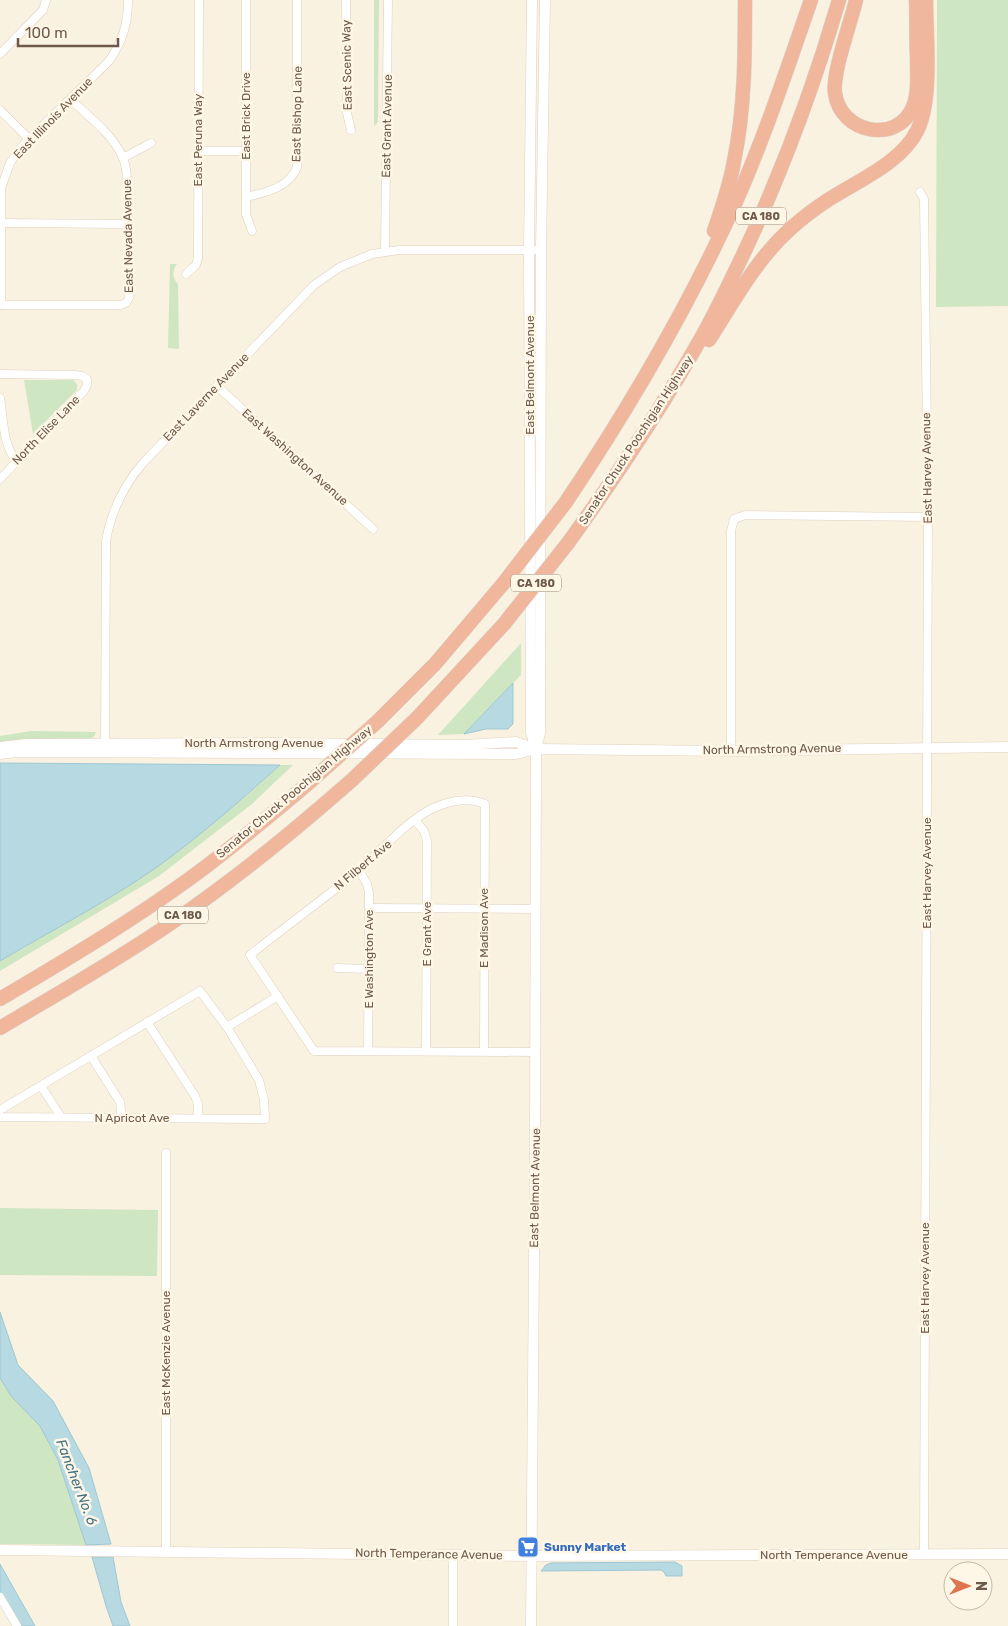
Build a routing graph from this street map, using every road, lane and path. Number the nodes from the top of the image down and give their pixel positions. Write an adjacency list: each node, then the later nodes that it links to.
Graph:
1 (46, 0): 16 (street)
2 (128, 0): 17 (street, East Illinois Avenue)
3 (199, 0): 22 (street, East Peruna Way)
4 (246, 0): 23 (street, East Brick Drive)
5 (297, 0): 26 (street, East Bishop Lane)
6 (346, 0): 19 (street, East Scenic Way)
7 (388, 0): 32 (street, East Grant Avenue)
8 (532, 0): 30 (main road, East Belmont Avenue)
9 (545, 0): 31 (main road, East Belmont Avenue)
10 (745, 0): 35 (highway)
11 (810, 0): 35 (highway, Senator Chuck Poochigian Highway / CA 180)
12 (839, 0): 39 (highway, Senator Chuck Poochigian Highway / CA 180)
13 (856, 0): 14 (highway)
14 (916, 0)
15 (926, 0): 39 (highway)
16 (0, 54)
17 (70, 99): 20 (street, East Illinois Avenue); 24 (street, East Nevada Avenue)
18 (0, 110): 20 (street)
19 (350, 130)
20 (29, 139): 27 (street, East Illinois Avenue)
21 (151, 143): 24 (street)
22 (198, 151): 23 (street); 33 (street, East Peruna Way)
23 (246, 151): 26 (street, East Brick Drive)
24 (123, 158): 28 (street, East Nevada Avenue)
25 (920, 192): 42 (street, East Harvey Avenue)
26 (246, 196): 29 (street, East Brick Drive)
27 (0, 223): 28 (street); 34 (street, East Illinois Avenue)
28 (128, 224): 34 (street, East Nevada Avenue)
29 (252, 232)
30 (529, 250): 31 (street, East Laverne Avenue); 32 (street, East Laverne Avenue); 48 (main road, East Belmont Avenue)
31 (541, 250): 48 (main road, East Belmont Avenue)
32 (386, 252): 37 (street, East Laverne Avenue)
33 (186, 274)
34 (0, 305)
35 (668, 335): 61 (highway, Senator Chuck Poochigian Highway / CA 180, bridge)
36 (0, 374): 40 (street, North Elise Lane)
37 (217, 386): 43 (street, East Washington Avenue); 47 (street, East Laverne Avenue)
38 (0, 398): 40 (street)
39 (653, 418): 64 (highway, Senator Chuck Poochigian Highway / CA 180, bridge)
40 (17, 462): 41 (street, North Elise Lane)
41 (0, 479)
42 (928, 517): 45 (street, East Harvey Avenue); 49 (street)
43 (373, 529)
44 (0, 747): 47 (main road, North Armstrong Avenue)
45 (927, 747): 46 (main road, North Armstrong Avenue); 49 (main road, North Armstrong Avenue); 79 (street, East Harvey Avenue)
46 (1008, 747)
47 (105, 748): 48 (main road, North Armstrong Avenue); 50 (main road, North Armstrong Avenue)
48 (536, 749): 49 (main road, North Armstrong Avenue); 57 (main road, East Belmont Avenue)
49 (732, 750)
50 (0, 754)
51 (485, 804): 52 (street, N Filbert Ave); 56 (street, E Madison Ave)
52 (415, 820): 53 (street, N Filbert Ave); 55 (street, E Grant Ave)
53 (359, 870): 54 (street, E Washington Ave); 60 (street, N Filbert Ave)
54 (369, 908): 55 (street); 59 (street, E Washington Ave)
55 (427, 908): 56 (street); 66 (street, E Grant Ave)
56 (484, 909): 57 (street); 67 (street, E Madison Ave)
57 (536, 909): 68 (main road, East Belmont Avenue)
58 (337, 968): 59 (street)
59 (368, 969): 65 (street, E Washington Ave)
60 (278, 996): 63 (street); 65 (street)
61 (0, 999)
62 (147, 1022): 63 (street); 69 (street); 75 (street)
63 (227, 1027): 75 (street, N Apricot Ave)
64 (0, 1028)
65 (368, 1051): 66 (street)
66 (426, 1051): 67 (street)
67 (484, 1052): 68 (street)
68 (536, 1052): 82 (main road, East Belmont Avenue)
69 (91, 1056): 70 (street); 74 (street)
70 (41, 1086): 71 (street); 73 (street)
71 (0, 1110)
72 (0, 1117): 73 (street, N Apricot Ave)
73 (61, 1117): 74 (street, N Apricot Ave)
74 (122, 1118): 75 (street, N Apricot Ave)
75 (198, 1118)
76 (166, 1153): 78 (street, East McKenzie Avenue)
77 (0, 1550): 78 (main road, North Temperance Avenue)
78 (166, 1552): 81 (main road, North Temperance Avenue)
79 (924, 1554): 80 (main road, North Temperance Avenue); 82 (main road, North Temperance Avenue)
80 (1008, 1554)
81 (453, 1555): 82 (main road, North Temperance Avenue); 85 (street)
82 (531, 1556): 86 (main road, East Belmont Avenue)
83 (0, 1597): 84 (street)
84 (17, 1626)
85 (454, 1626)
86 (531, 1626)

